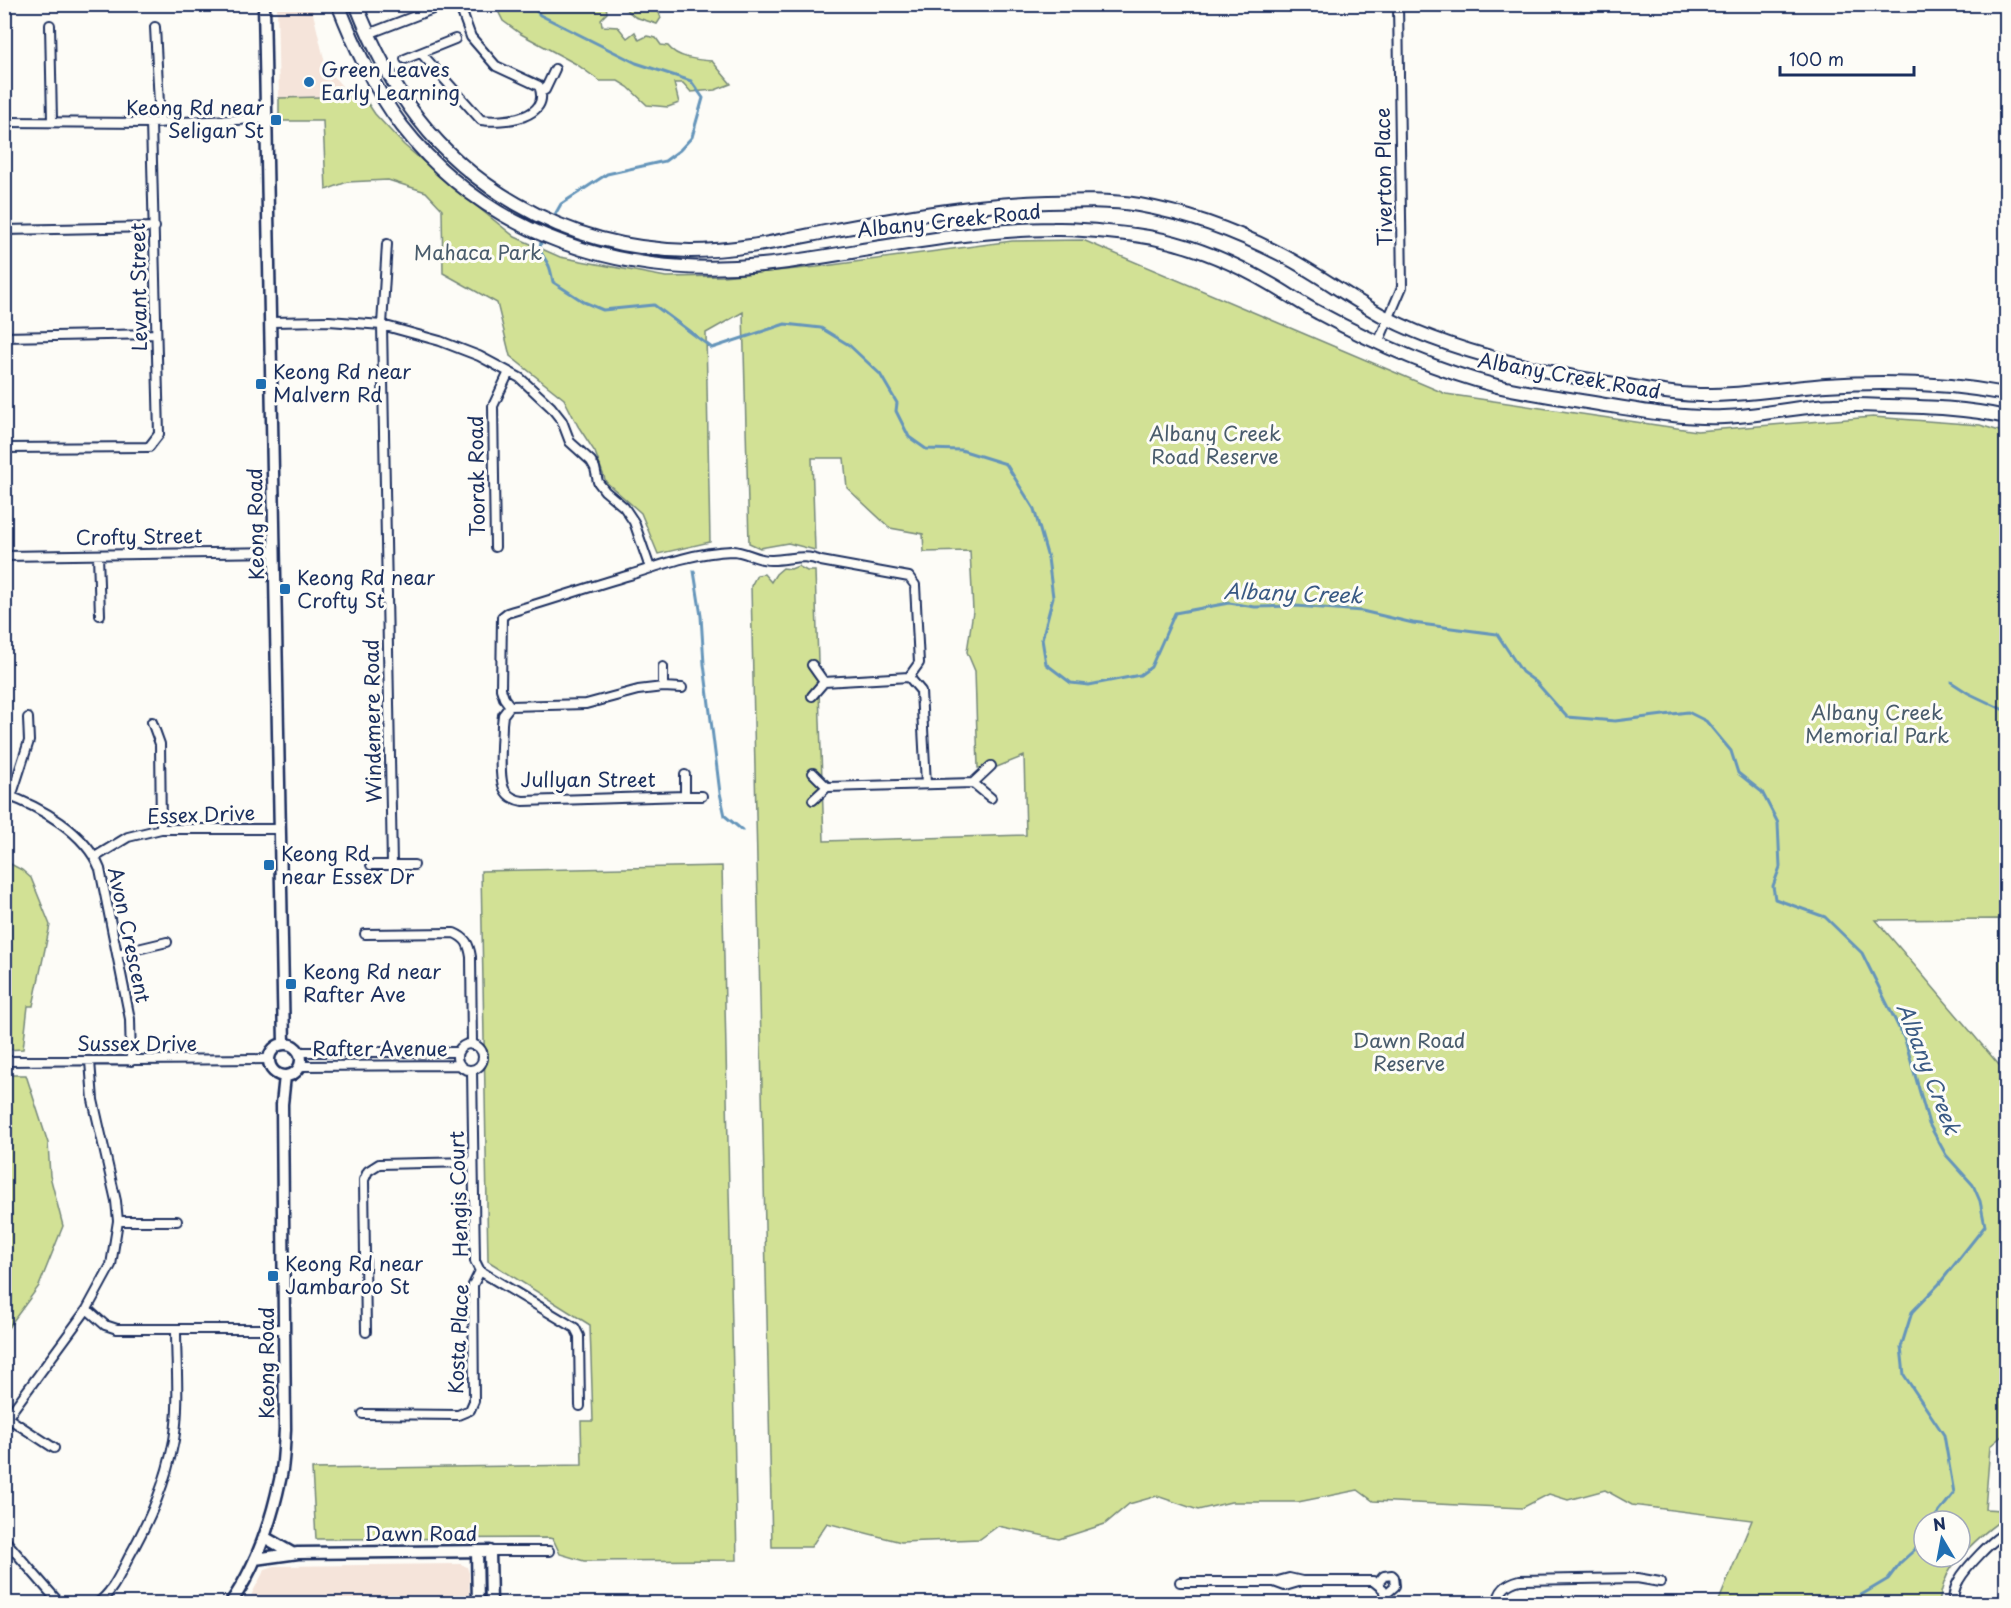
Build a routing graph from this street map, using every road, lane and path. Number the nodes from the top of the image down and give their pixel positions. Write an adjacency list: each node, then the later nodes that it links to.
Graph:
1 (264, 4): 15 (street, Keong Road)
2 (338, 4): 21 (main road, Albany Creek Road)
3 (356, 4): 9 (main road, Albany Creek Road)
4 (446, 4): 9 (street)
5 (459, 4): 14 (street)
6 (1398, 4): 25 (street, Tiverton Place)
7 (50, 25): 16 (street)
8 (155, 27): 19 (street)
9 (368, 34): 20 (main road, Albany Creek Road)
10 (455, 39): 11 (street)
11 (421, 53): 12 (street); 14 (street)
12 (405, 59)
13 (555, 69): 14 (street)
14 (541, 92)
15 (266, 119): 19 (street); 26 (street, Keong Road)
16 (52, 121): 17 (street); 18 (street)
17 (4, 122)
18 (151, 123): 19 (street); 22 (street, Levant Street)
19 (160, 123)
20 (426, 129): 21 (main road); 25 (main road, Albany Creek Road)
21 (415, 140): 30 (main road, Albany Creek Road)
22 (154, 227): 23 (street); 28 (street, Levant Street)
23 (4, 230)
24 (387, 244): 27 (street, Windemere Road)
25 (1388, 319): 30 (street, Tiverton Place); 32 (main road, Albany Creek Road)
26 (270, 321): 27 (street); 36 (street, Keong Road)
27 (382, 325): 31 (street); 66 (street, Windemere Road)
28 (156, 334): 29 (street); 34 (street, Levant Street)
29 (4, 337)
30 (1378, 343): 33 (main road, Albany Creek Road)
31 (509, 372): 35 (street, Toorak Road); 39 (street)
32 (2007, 394)
33 (2007, 417)
34 (4, 448)
35 (495, 547)
36 (274, 552): 37 (street, Crofty Street); 63 (street, Keong Road)
37 (99, 555): 38 (street, Crofty Street); 40 (street)
38 (4, 556)
39 (650, 568): 43 (street); 48 (street)
40 (100, 615)
41 (812, 665): 44 (street)
42 (663, 667): 45 (street)
43 (909, 677): 44 (street); 55 (street)
44 (824, 682): 47 (street)
45 (663, 687): 46 (street); 48 (street)
46 (682, 688)
47 (812, 696)
48 (510, 706): 58 (street, Jullyan Street)
49 (28, 718): 57 (street)
50 (152, 722): 62 (street)
51 (991, 766): 54 (street)
52 (813, 772): 56 (street)
53 (685, 775): 58 (street, Jullyan Street)
54 (973, 783): 55 (street); 60 (street)
55 (926, 784): 56 (street)
56 (827, 787): 61 (street)
57 (8, 795): 64 (street, Avon Crescent)
58 (686, 796): 59 (street, Jullyan Street)
59 (702, 796)
60 (991, 798)
61 (813, 800)
62 (161, 829): 63 (street, Essex Drive); 64 (street, Essex Drive)
63 (279, 829): 71 (street, Keong Road)
64 (95, 856): 70 (street, Avon Crescent)
65 (372, 865): 66 (street)
66 (392, 865): 67 (street)
67 (414, 865)
68 (365, 934): 72 (street)
69 (167, 942): 70 (street)
70 (117, 954): 78 (street, Avon Crescent)
71 (284, 1044): 73 (street); 75 (street)
72 (472, 1045): 74 (street, Rafter Avenue); 81 (street, Rafter Avenue)
73 (299, 1052): 74 (street, Rafter Avenue); 80 (street)
74 (458, 1052): 79 (street, Rafter Avenue)
75 (268, 1059): 78 (street, Sussex Drive); 82 (street)
76 (5, 1060): 77 (street, Sussex Drive)
77 (90, 1061): 78 (street, Sussex Drive); 84 (street)
78 (131, 1061)
79 (459, 1065): 80 (street, Rafter Avenue); 81 (street, Rafter Avenue)
80 (300, 1066): 82 (street)
81 (472, 1070): 83 (street, Hengis Court)
82 (285, 1077): 89 (street, Keong Road)
83 (473, 1162): 86 (street, Hengis Court); 90 (street)
84 (118, 1221): 85 (street); 87 (street)
85 (177, 1221)
86 (480, 1271): 91 (street, Hengis Court); 92 (street, Kosta Place)
87 (87, 1309): 88 (street); 93 (street)
88 (176, 1329): 89 (street); 108 (street)
89 (285, 1329): 96 (street, Keong Road)
90 (366, 1332)
91 (580, 1406)
92 (363, 1414)
93 (6, 1420): 94 (street)
94 (54, 1448)
95 (2007, 1533): 114 (street)
96 (264, 1537): 101 (street, Dawn Road); 102 (street, Keong Road)
97 (4, 1539): 107 (street)
98 (477, 1551): 99 (street, Dawn Road); 101 (street, Dawn Road); 110 (street)
99 (490, 1551): 100 (street, Dawn Road); 111 (street)
100 (549, 1551)
101 (293, 1553): 102 (street, Dawn Road)
102 (255, 1559): 109 (street, Keong Road)
103 (1180, 1582): 105 (street)
104 (1660, 1582): 113 (street)
105 (1377, 1584): 106 (street); 106 (street)
106 (1386, 1594): 112 (street)
107 (62, 1604)
108 (96, 1604)
109 (230, 1604)
110 (478, 1604)
111 (491, 1604)
112 (1388, 1604)
113 (1498, 1604)
114 (1953, 1604)

